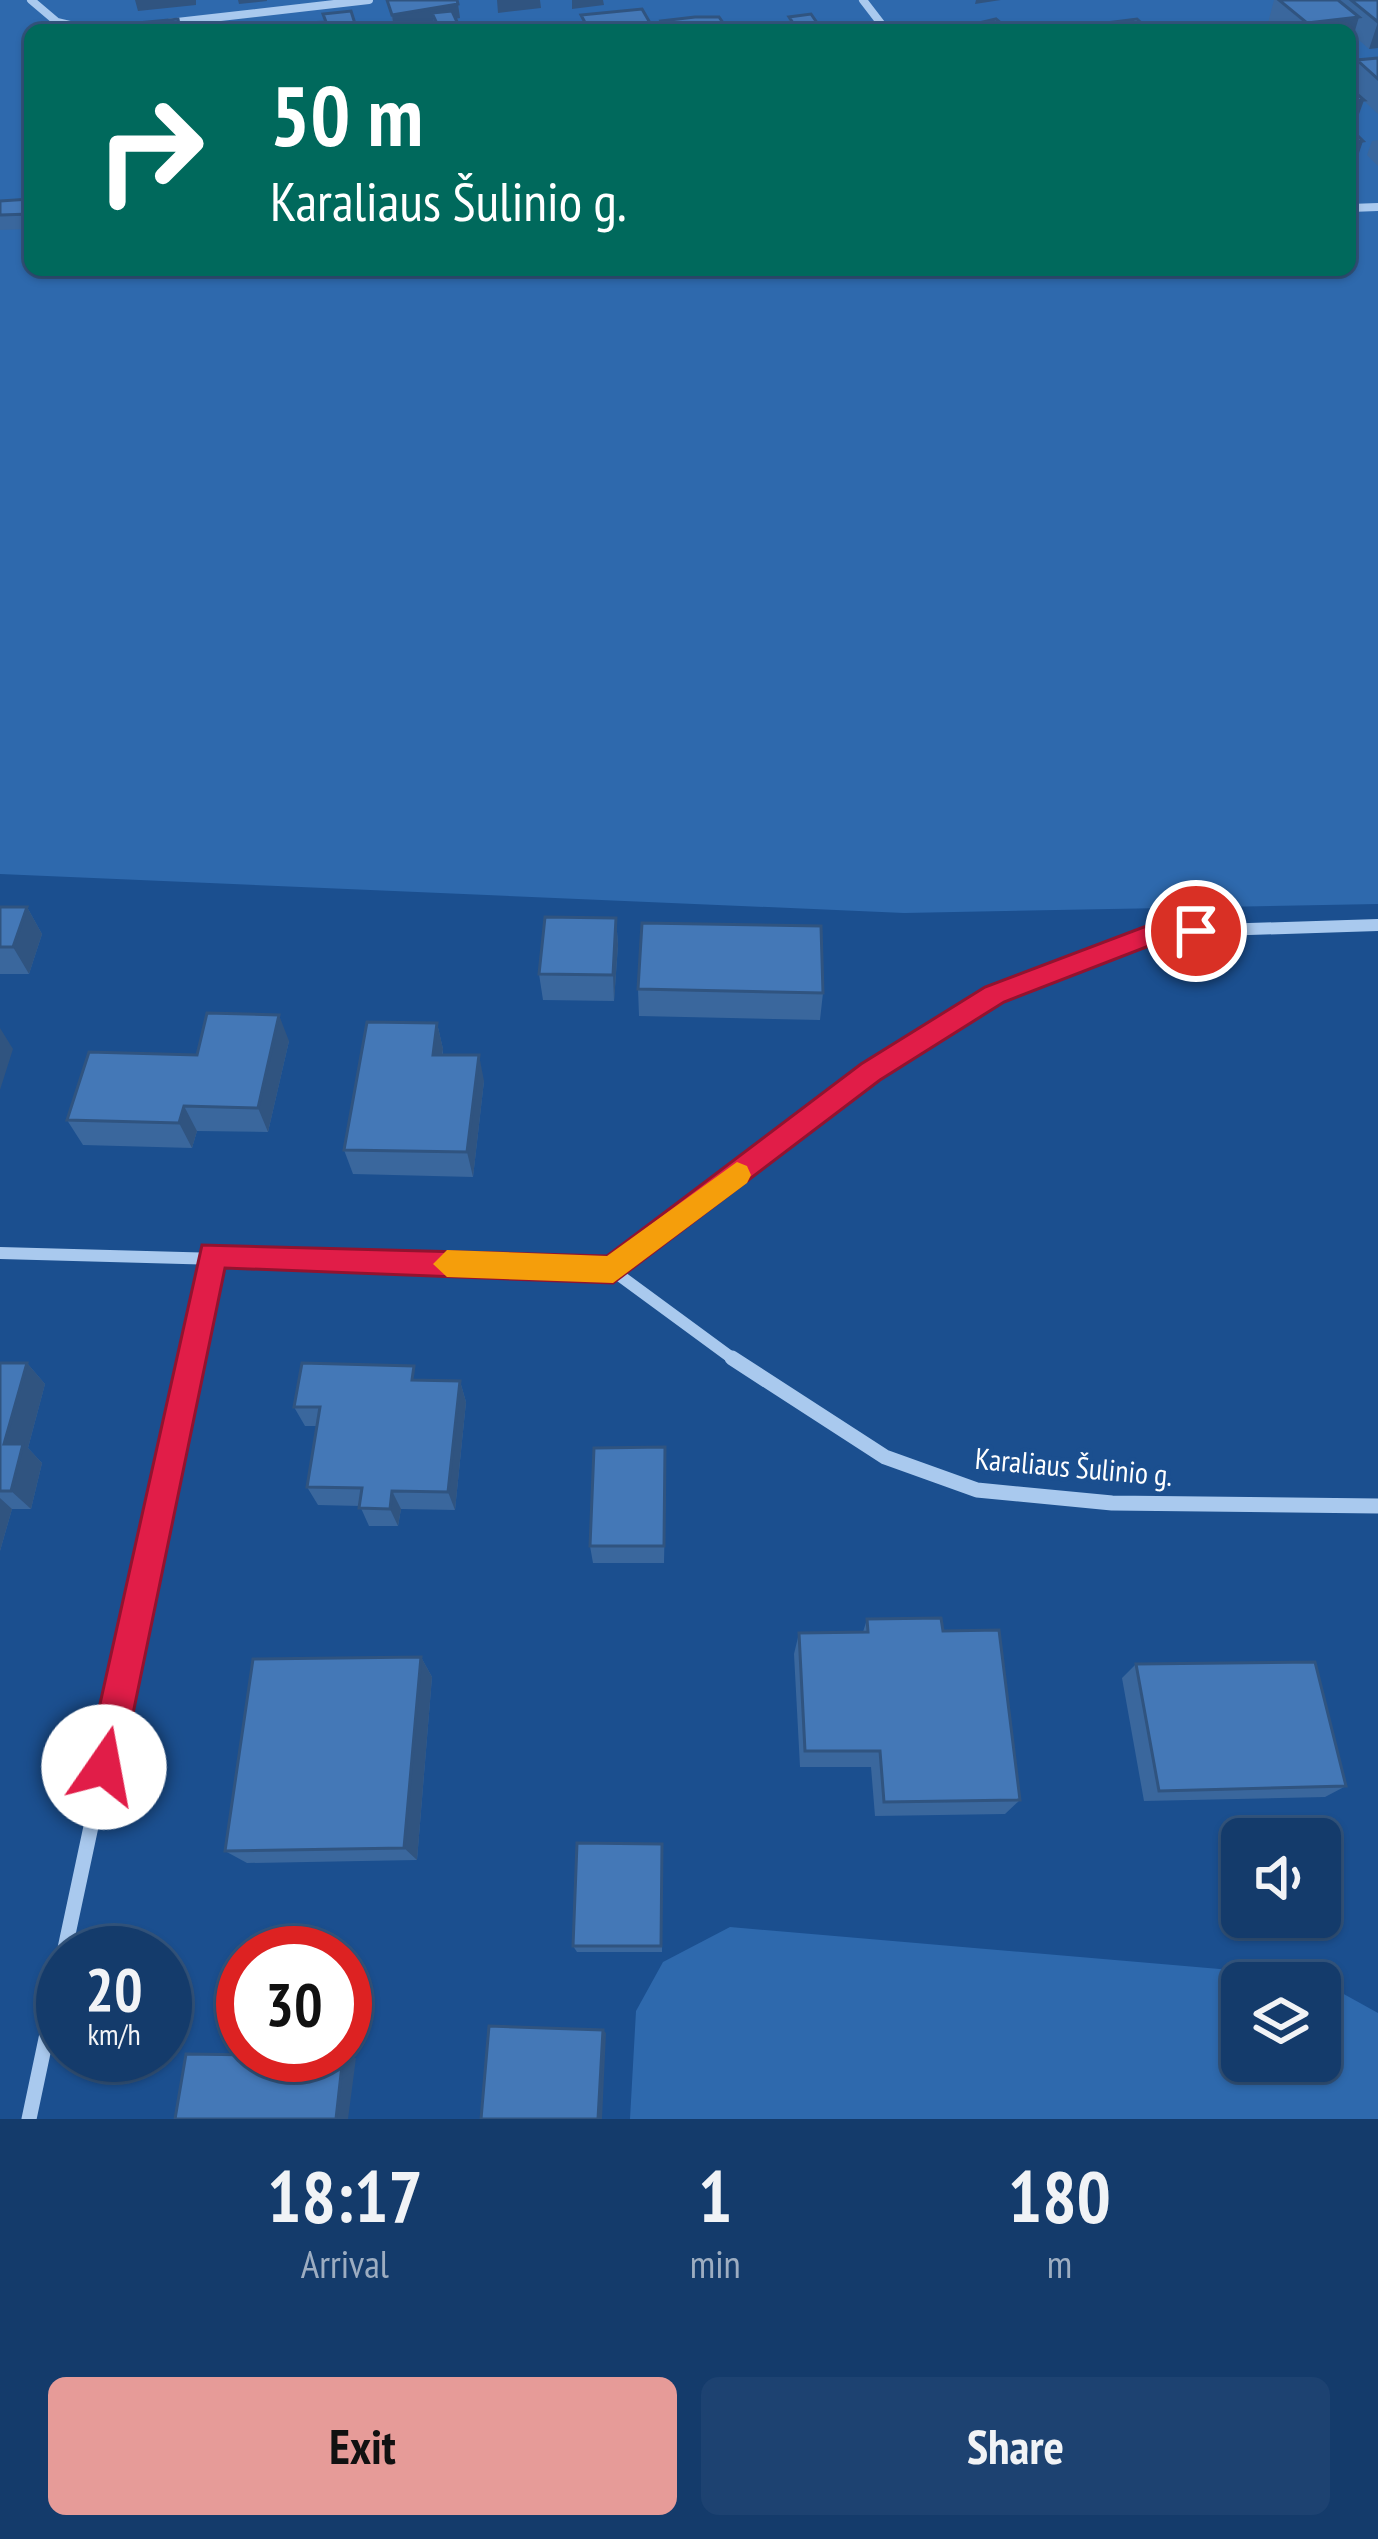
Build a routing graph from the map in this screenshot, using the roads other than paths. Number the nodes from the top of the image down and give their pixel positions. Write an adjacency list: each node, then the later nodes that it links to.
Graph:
1 (31, 0): 4 (street)
2 (369, 0): 5 (street)
3 (863, 0): 6 (street)
4 (61, 24)
5 (162, 24)
6 (881, 24)
7 (1378, 925): 10 (street)
8 (0, 1253): 9 (street)
9 (213, 1255): 10 (street); 12 (street)
10 (613, 1270): 11 (street, Karaliaus Šulinio g.)
11 (1378, 1506)
12 (69, 1926)
13 (37, 2082): 14 (street)
14 (29, 2119)

